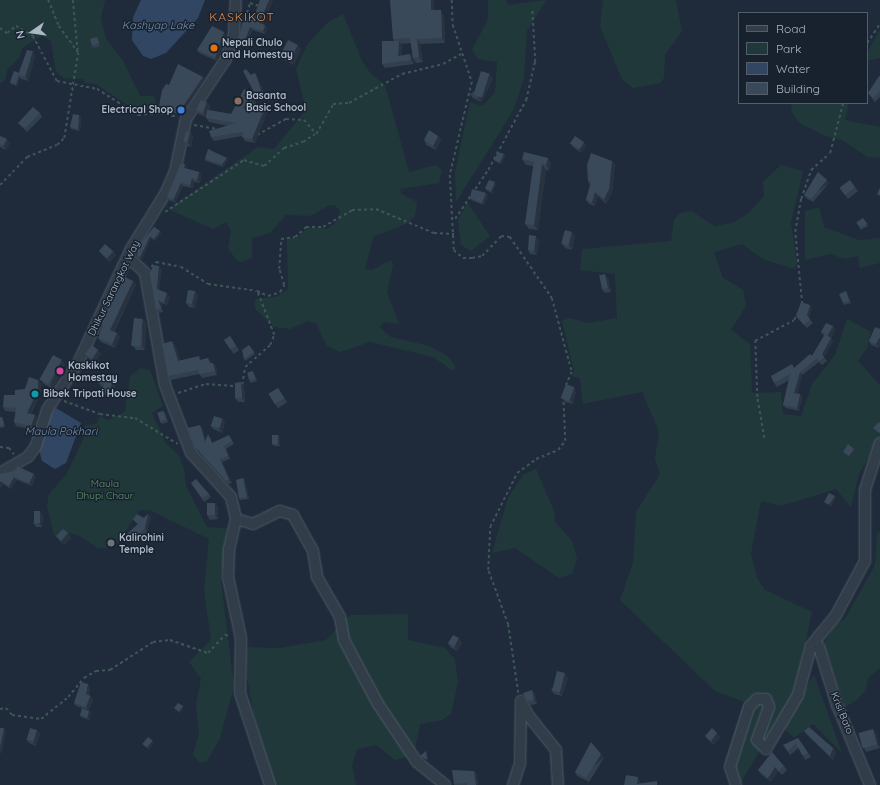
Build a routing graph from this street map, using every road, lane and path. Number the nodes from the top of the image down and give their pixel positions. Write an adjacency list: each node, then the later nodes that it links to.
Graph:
1 (48, 0): 13 (path)
2 (73, 0): 13 (path)
3 (236, 0): 17 (street, Dhikur Sarangkot Way)
4 (452, 0): 14 (path)
5 (258, 6): 7 (path)
6 (532, 8): 23 (path)
7 (245, 18): 8 (path); 9 (path)
8 (250, 20)
9 (243, 24)
10 (880, 24): 12 (path)
11 (0, 28): 15 (path)
12 (868, 42)
13 (78, 53): 15 (path)
14 (462, 54): 20 (path); 23 (path)
15 (73, 84): 17 (path); 21 (path)
16 (844, 104): 30 (path)
17 (185, 122): 18 (path); 22 (street, Dhikur Sarangkot Way)
18 (220, 130)
19 (252, 134): 20 (path)
20 (316, 134): 22 (path)
21 (0, 185)
22 (155, 209): 25 (street, Dhikur Sarangkot Way)
23 (454, 219): 24 (path)
24 (454, 234): 27 (path); 39 (path)
25 (128, 257): 26 (street); 29 (street, Dhikur Sarangkot Way)
26 (146, 273): 27 (path); 28 (street)
27 (257, 291): 28 (path)
28 (170, 396): 33 (street)
29 (54, 398): 33 (path); 34 (street, Dhikur Sarangkot Way)
30 (764, 438)
31 (880, 443): 38 (street)
32 (0, 447): 34 (path)
33 (191, 453): 36 (street)
34 (21, 462): 35 (street, Dhikur Sarangkot Way)
35 (0, 473)
36 (236, 519): 37 (street); 42 (street)
37 (241, 638): 40 (path); 41 (street)
38 (811, 646): 45 (street); 46 (street, Krisi Bato)
39 (521, 701): 43 (street); 44 (street)
40 (0, 710)
41 (270, 785)
42 (445, 785)
43 (513, 785)
44 (558, 785)
45 (736, 785)
46 (870, 785)

